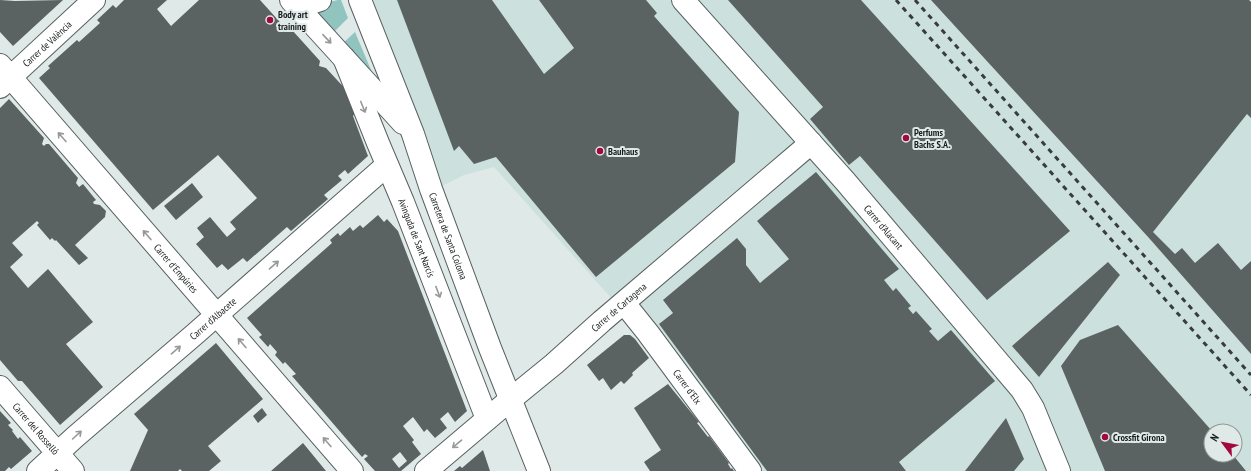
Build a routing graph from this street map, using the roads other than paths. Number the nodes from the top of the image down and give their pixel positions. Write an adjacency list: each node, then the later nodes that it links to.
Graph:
1 (94, 0): 8 (street, Carrer de València)
2 (291, 0): 7 (street, Avinguda de Sant Narcís, one-way to 7)
3 (301, 0): 4 (street)
4 (320, 0)
5 (360, 0): 9 (street, Carretera de Santa Coloma)
6 (683, 0): 10 (street, Carrer d'Alacant)
7 (344, 58): 9 (street, Avinguda de Sant Narcís); 11 (street, Avinguda de Sant Narcís, one-way to 11)
8 (4, 77): 13 (street, Carrer d'Empúries, one-way to 8)
9 (413, 134): 15 (street, Carretera de Santa Coloma)
10 (811, 143): 12 (street, Carrer de Cartagena); 24 (street, Carrer d'Alacant)
11 (387, 165): 13 (street, Carrer d'Albacete, one-way to 11); 16 (street, Avinguda de Sant Narcís, one-way to 16)
12 (624, 302): 15 (street, Carrer de Cartagena); 23 (street, Carrer d'Elx)
13 (217, 314): 17 (street, Carrer d'Albacete, one-way to 13); 20 (street, Carrer d'Empúries, one-way to 13)
14 (0, 386): 17 (street, Carrer del Rosselló)
15 (511, 399): 16 (street, Carrer de Cartagena); 22 (street, Carretera de Santa Coloma)
16 (487, 419): 21 (street, Carrer de Cartagena, one-way to 21)
17 (58, 454): 18 (street, Carrer d'Albacete); 19 (street, Carrer del Rosselló)
18 (38, 471)
19 (73, 471)
20 (352, 471)
21 (426, 471)
22 (539, 471)
23 (750, 471)
24 (1059, 471)

